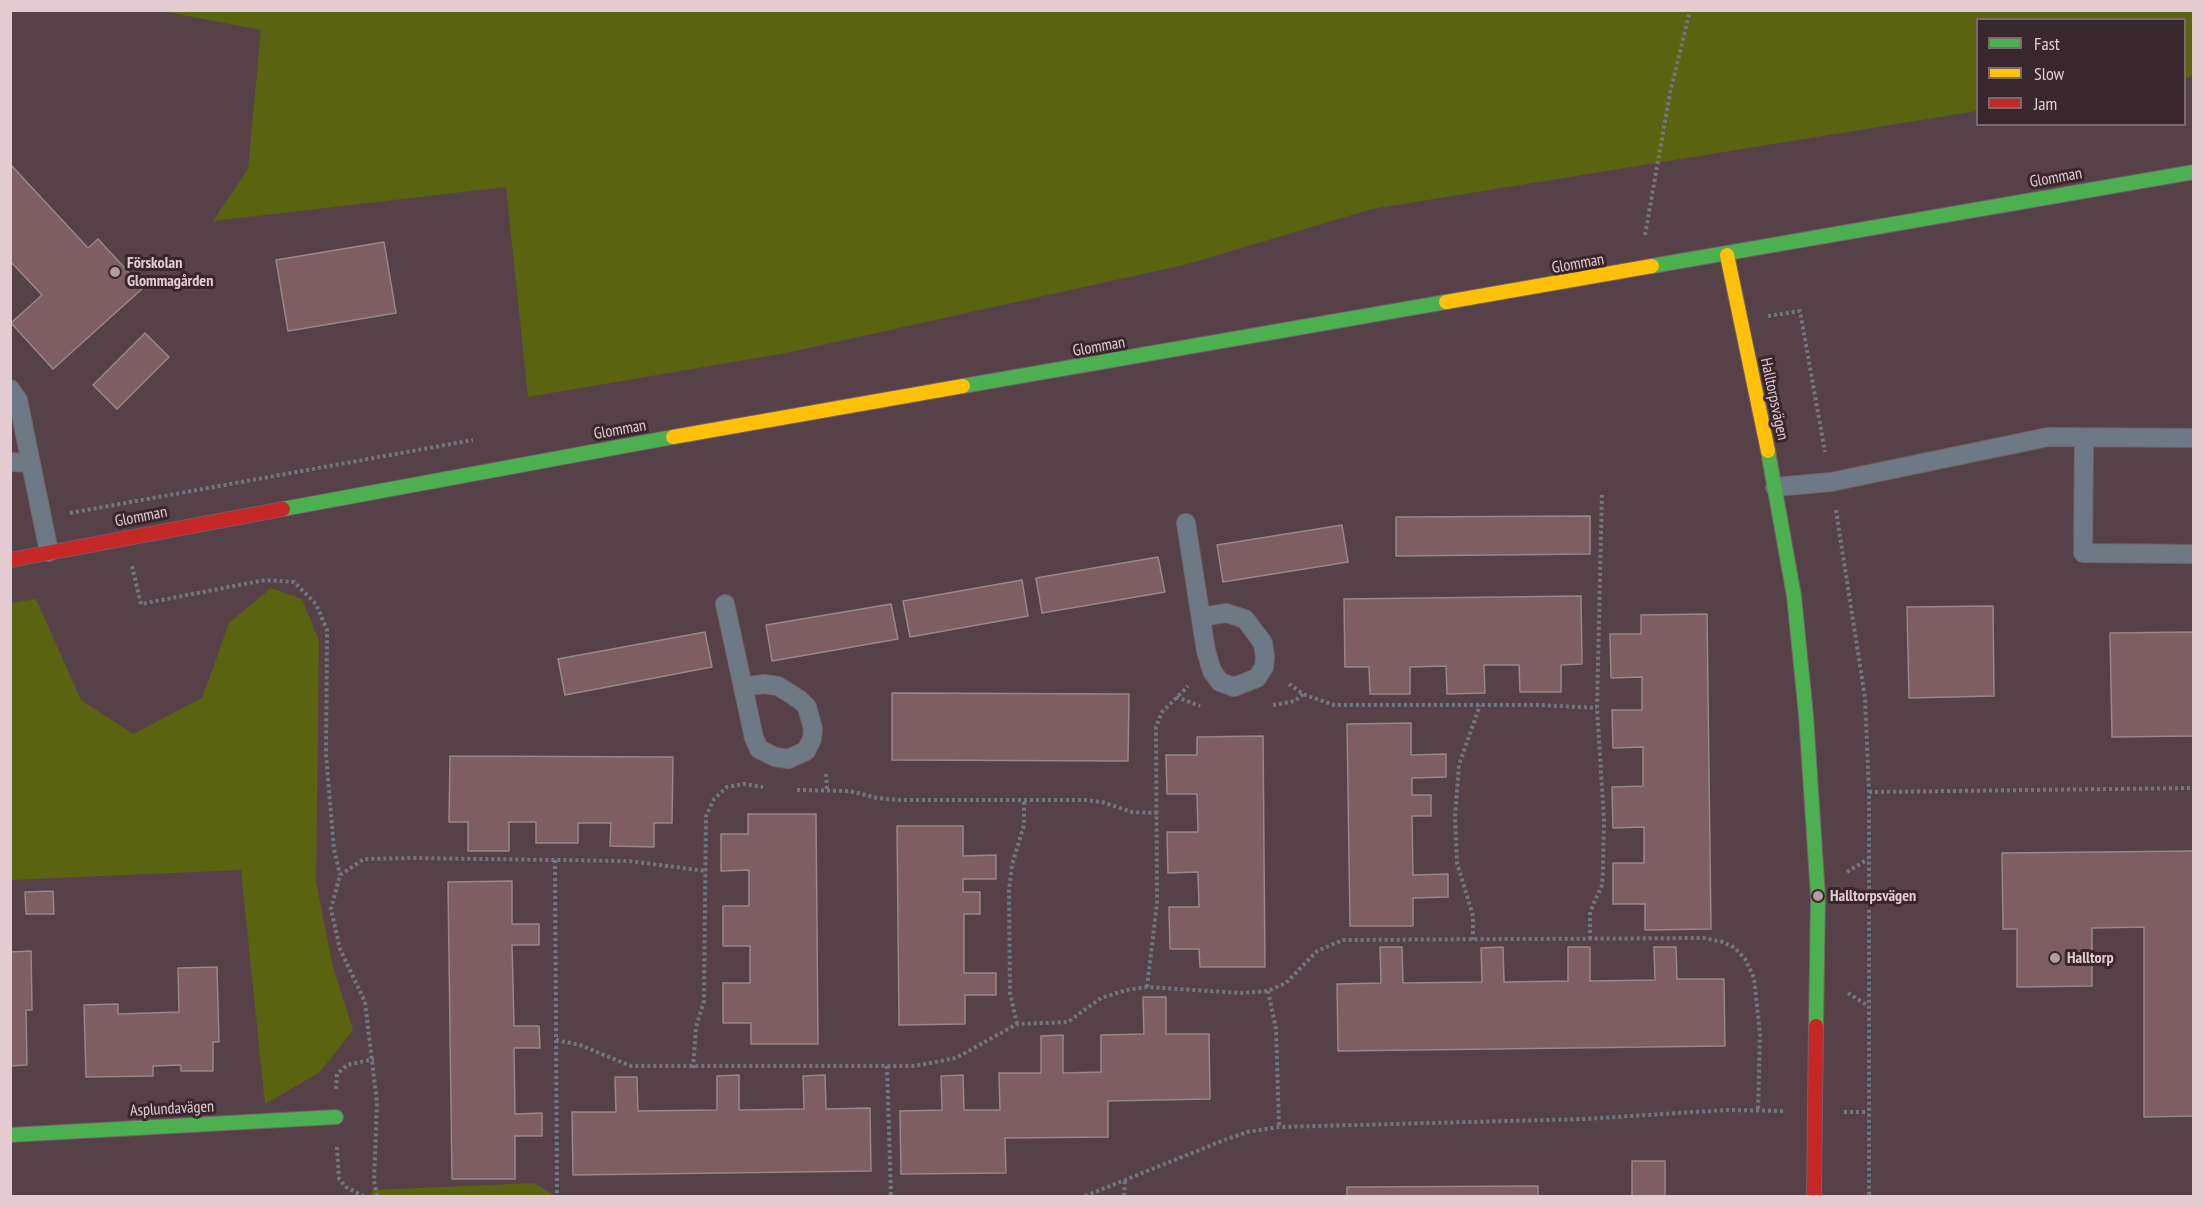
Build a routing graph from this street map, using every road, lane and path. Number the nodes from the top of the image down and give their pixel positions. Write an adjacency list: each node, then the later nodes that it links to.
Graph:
1 (1690, 10): 3 (path)
2 (2193, 172): 4 (street, Glomman)
3 (1645, 235)
4 (1727, 255): 12 (street, Halltorpsvägen); 16 (street, Glomman)
5 (1800, 311): 11 (path)
6 (10, 389): 10 (lane)
7 (2084, 438): 8 (lane); 11 (lane); 18 (lane)
8 (2193, 438)
9 (10, 462): 10 (lane)
10 (30, 463): 17 (lane)
11 (1831, 482): 12 (lane); 30 (path)
12 (1775, 487): 49 (street, Halltorpsvägen)
13 (1602, 492): 26 (path)
14 (119, 504): 16 (path)
15 (1186, 523): 21 (lane)
16 (126, 537): 17 (street, Glomman); 37 (path)
17 (49, 552): 19 (street, Glomman)
18 (2193, 554)
19 (10, 560)
20 (725, 604): 24 (lane)
21 (1201, 617): 22 (lane); 23 (lane)
22 (1264, 667): 23 (lane); 25 (path)
23 (1212, 671): 32 (path)
24 (743, 687): 24 (lane)
25 (1480, 705): 26 (path); 39 (path)
26 (1597, 708): 38 (path)
27 (766, 787): 35 (path)
28 (2193, 788): 30 (path)
29 (788, 790): 31 (path)
30 (1869, 792): 33 (path)
31 (1024, 800): 32 (path); 44 (path)
32 (1158, 813): 40 (path)
33 (1868, 859): 36 (path); 43 (path)
34 (555, 860): 35 (path); 37 (path); 45 (path)
35 (706, 871): 47 (path)
36 (1844, 874)
37 (340, 875): 55 (path)
38 (1590, 939): 39 (path); 48 (path)
39 (1473, 940): 41 (path)
40 (1147, 987): 41 (path); 44 (path)
41 (1268, 991): 52 (path)
42 (1844, 992): 43 (path)
43 (1868, 1006): 50 (path)
44 (1017, 1024): 46 (path)
45 (556, 1040): 47 (path); 56 (path)
46 (887, 1066): 47 (path); 57 (path)
47 (693, 1068)
48 (1758, 1111): 49 (path); 52 (path)
49 (1814, 1112): 50 (path); 60 (street, Halltorpsvägen)
50 (1867, 1112): 61 (path)
51 (336, 1117): 53 (street, Asplundavägen)
52 (1279, 1127): 54 (path)
53 (10, 1135)
54 (1125, 1181): 58 (path); 59 (path)
55 (377, 1197)
56 (557, 1197)
57 (891, 1197)
58 (1085, 1197)
59 (1124, 1197)
60 (1814, 1197)
61 (1869, 1197)

